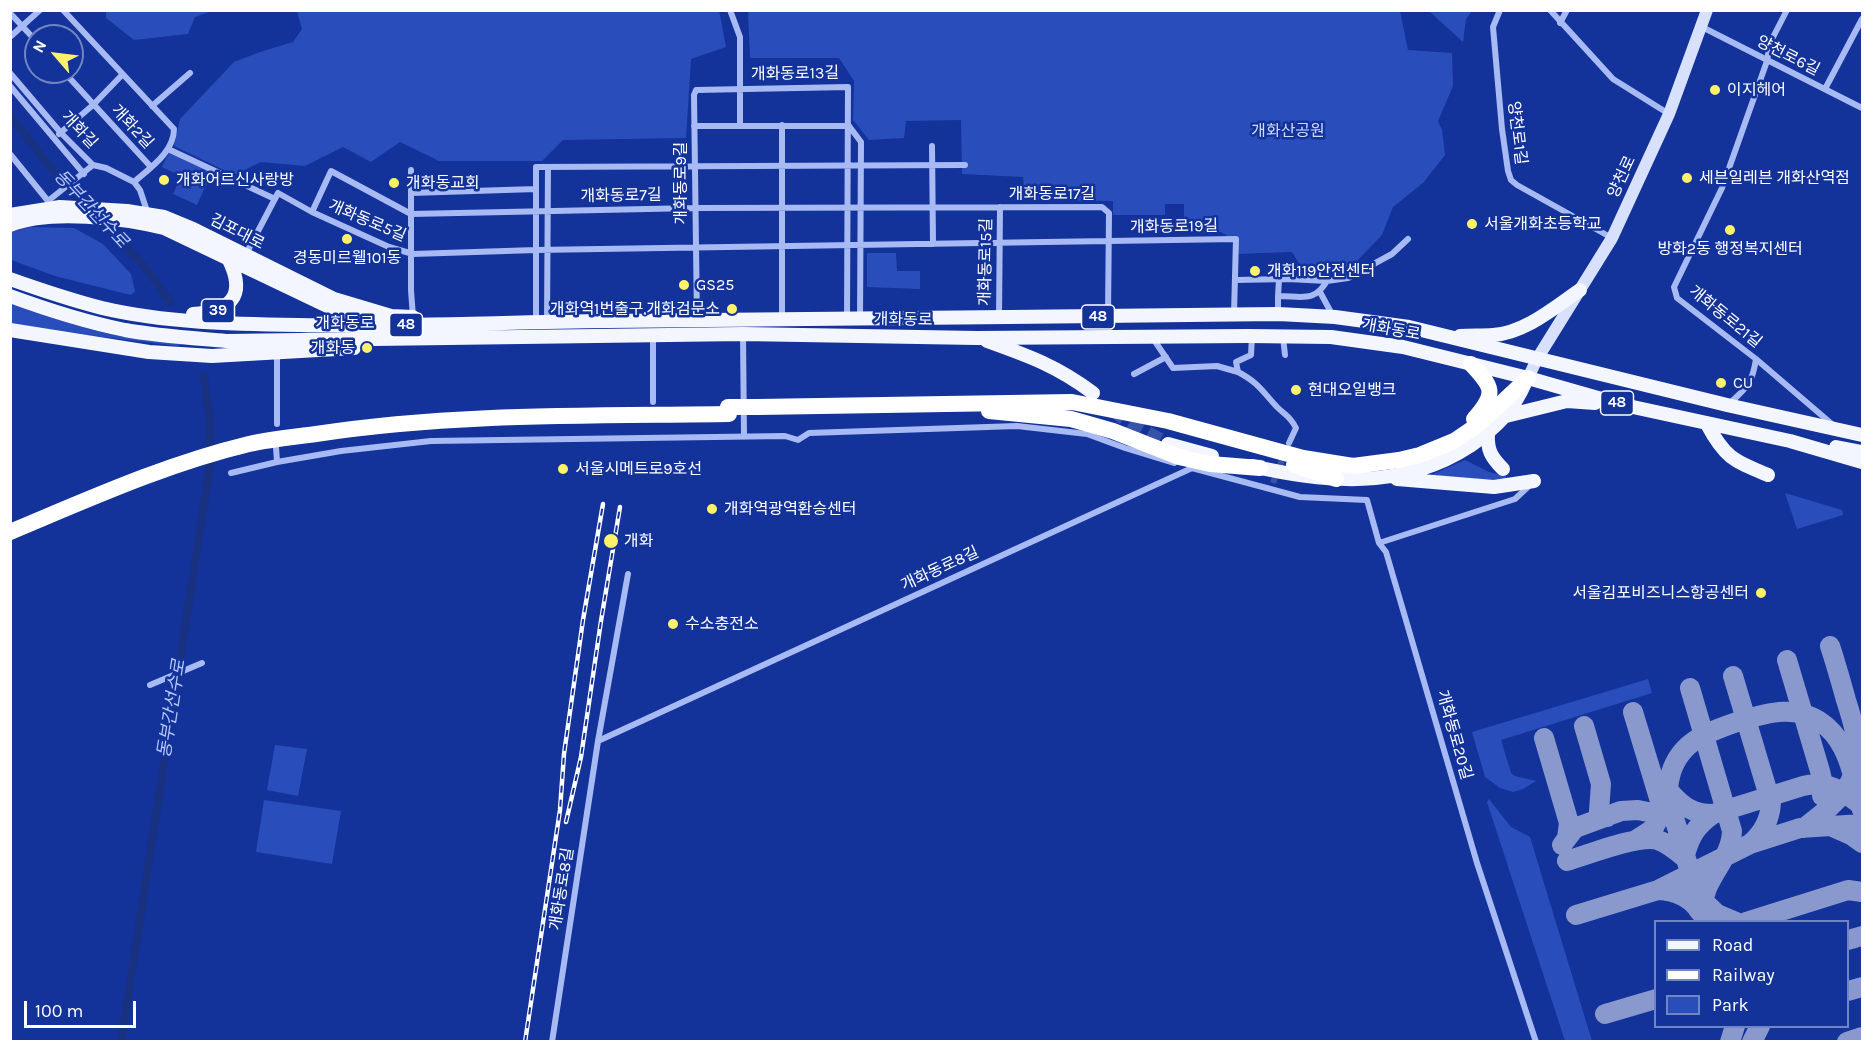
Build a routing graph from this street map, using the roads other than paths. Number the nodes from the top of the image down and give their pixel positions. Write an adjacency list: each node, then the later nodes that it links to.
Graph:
1 (40, 10): 12 (street)
2 (63, 10): 18 (street, 개화2길)
3 (730, 10): 21 (street, 개화동로13길)
4 (1500, 10): 66 (street, 양천로1길)
5 (1550, 10): 11 (street)
6 (1567, 10): 11 (street)
7 (1707, 10): 13 (main road, 양천로)
8 (1788, 10): 15 (street, 개화동로21길)
9 (10, 13): 12 (street)
10 (1863, 19): 22 (street)
11 (1560, 23): 26 (street)
12 (22, 26): 14 (street)
13 (1702, 27): 15 (street, 양천로6길); 26 (main road, 양천로)
14 (10, 37)
15 (1767, 61): 22 (street, 양천로6길); 115 (street, 개화동로21길)
16 (10, 73): 31 (street, 개화길)
17 (190, 73): 24 (street, 개화2길)
18 (122, 75): 23 (street); 24 (street, 개화2길)
19 (75, 84): 23 (street, 개화2길)
20 (10, 86): 32 (street, 개화길)
21 (741, 88): 27 (street, 개화동로13길); 29 (street, 개화동로9길); 30 (street, 개화동로13길)
22 (1825, 89): 25 (street, 양천로6길)
23 (93, 105): 31 (street); 42 (street, 개화2길)
24 (152, 106): 34 (street, 개화2길)
25 (1863, 108)
26 (1670, 114): 66 (main road, 양천로)
27 (740, 125): 28 (street); 29 (street)
28 (782, 125): 30 (street); 39 (street)
29 (694, 126): 44 (street, 개화동로9길)
30 (849, 126): 40 (street, 개화동로13길); 41 (street, 개화동로13길)
31 (61, 133): 32 (street); 36 (street, 개화길)
32 (53, 138): 46 (street, 개화길)
33 (932, 146): 37 (street)
34 (168, 149): 42 (street, 개화2길); 50 (street, 개화동로5길)
35 (10, 154): 51 (street)
36 (93, 165): 46 (street); 47 (street, 개화길)
37 (932, 165): 38 (street); 41 (street); 57 (street)
38 (965, 165)
39 (782, 166): 40 (street); 44 (street, 개화동로7길); 54 (street)
40 (849, 166): 41 (street); 55 (street, 개화동로13길)
41 (861, 166): 56 (street, 개화동로13길)
42 (151, 167): 47 (street, 개화2길)
43 (548, 167): 44 (street, 개화동로7길); 48 (street, 개화동로7길); 60 (street)
44 (695, 167): 53 (street, 개화동로9길)
45 (411, 170): 49 (street, 개화동로5길)
46 (84, 174): 51 (street)
47 (134, 182): 63 (street)
48 (536, 189): 49 (street); 59 (street, 개화동로7길)
49 (411, 193): 61 (street, 개화동로5길)
50 (275, 199): 58 (street, 개화동로5길); 77 (street)
51 (53, 203): 62 (main road, 김포대로 / 48); 63 (main road, 김포대로 / 48)
52 (1000, 207): 57 (street); 67 (street, 개화동로17길); 68 (street, 개화동로15길)
53 (695, 208): 54 (street, 개화동로7길); 60 (street, 개화동로7길); 73 (street, 개화동로9길)
54 (782, 208): 55 (street); 72 (street)
55 (848, 208): 56 (street); 70 (street, 개화동로13길)
56 (861, 208): 57 (street); 71 (street, 개화동로13길)
57 (933, 208): 69 (street)
58 (312, 212): 61 (street, 개화동로5길); 76 (street, 개화동로5길)
59 (536, 212): 60 (street, 개화동로7길); 61 (street, 개화동로7길); 74 (street, 개화동로7길)
60 (548, 212): 75 (street)
61 (411, 214): 76 (street, 개화동로5길)
62 (10, 215)
63 (145, 220): 64 (main road, 김포대로 / 48); 77 (main road, 김포대로 / 48); 78 (main road, 김포대로 / 48)
64 (10, 225)
65 (1408, 238): 82 (street)
66 (1612, 238): 83 (main road, 양천로)
67 (1108, 241): 68 (street); 80 (street, 개화동로19길); 89 (street, 개화동로17길)
68 (1000, 243): 69 (street); 93 (street, 개화동로15길)
69 (933, 244): 71 (street)
70 (848, 245): 71 (street); 72 (street); 94 (street, 개화동로13길)
71 (861, 245): 94 (street, 개화동로13길)
72 (782, 246): 73 (street); 97 (street)
73 (695, 247): 75 (street); 96 (street, 개화동로9길)
74 (536, 250): 75 (street); 76 (street); 98 (street, 개화동로7길)
75 (548, 250): 98 (street)
76 (413, 254): 91 (street, 개화동로5길)
77 (246, 255): 91 (main road, 김포대로 / 48)
78 (229, 260): 90 (main road, 39); 100 (main road, 김포대로 / 48)
79 (10, 279): 90 (main road, 개화동로 / 48)
80 (1235, 280): 81 (street); 87 (street, 개화동로19길)
81 (1279, 280): 82 (street); 86 (street)
82 (1327, 281): 84 (street)
83 (1580, 290): 108 (main road); 114 (main road, 양천로)
84 (1320, 292): 86 (street); 92 (street)
85 (10, 296): 110 (main road, 개화동로 / 48)
86 (1278, 296): 88 (street)
87 (1234, 314): 88 (main road, 개화동로 / 48); 89 (main road, 개화동로 / 48)
88 (1278, 314): 92 (main road, 개화동로 / 48)
89 (1108, 316): 93 (main road, 개화동로 / 48)
90 (159, 317): 100 (main road, 개화동로 / 48)
91 (413, 317): 99 (main road, 김포대로 / 48)
92 (1333, 317): 108 (main road, 개화동로 / 48)
93 (999, 318): 94 (main road, 개화동로 / 48)
94 (854, 320): 97 (main road, 개화동로 / 48)
95 (607, 321): 98 (main road, 개화동로 / 48); 101 (main road, 개화동로 / 48); 104 (main road)
96 (697, 321): 97 (main road, 개화동로 / 48); 101 (main road, 개화동로 / 48)
97 (782, 321)
98 (542, 323): 99 (main road, 개화동로 / 48)
99 (441, 325): 100 (main road, 개화동로 / 48)
100 (369, 326): 110 (main road, 김포대로 / 48)
101 (653, 328): 103 (main road, 개화동로 / 48); 104 (main road, 개화동로 / 48); 121 (street)
102 (10, 330): 111 (main road)
103 (742, 334): 109 (main road, 개화동로 / 48); 132 (street)
104 (587, 335): 110 (main road, 개화동로 / 48)
105 (1152, 336): 106 (main road, 개화동로 / 48); 109 (main road, 개화동로 / 48); 113 (street)
106 (1252, 336): 107 (main road, 개화동로 / 48); 117 (street)
107 (1283, 336): 112 (street); 116 (main road, 개화동로 / 48)
108 (1448, 337): 114 (main road, 개화동로 / 48)
109 (977, 338): 120 (main road)
110 (410, 339): 111 (main road)
111 (277, 353): 127 (street)
112 (1285, 355)
113 (1166, 357): 117 (street); 118 (street)
114 (1537, 359): 119 (main road, 양천로); 123 (main road, 개화동로)
115 (1756, 359): 123 (street); 129 (street, 개화동로21길)
116 (1471, 364): 119 (main road, 개화동로 / 48); 133 (highway)
117 (1238, 372): 136 (street)
118 (1134, 374)
119 (1528, 378): 122 (main road, 개화동로 / 48); 126 (main road); 133 (highway)
120 (1093, 393)
121 (652, 402)
122 (1619, 404): 126 (main road); 128 (main road, 개화동로 / 48)
123 (1727, 405): 129 (main road, 개화동로)
124 (958, 409): 125 (highway); 144 (highway); 149 (highway)
125 (757, 410): 133 (highway); 142 (highway, bridge)
126 (1506, 416): 130 (main road)
127 (277, 424)
128 (1707, 424): 134 (main road, 개화동로 / 48); 147 (main road)
129 (1840, 431): 131 (main road, 개화동로); 135 (main road, 개화동로)
130 (1488, 433): 145 (main road); 148 (main road)
131 (1863, 435)
132 (744, 436): 140 (street); 143 (street)
133 (1454, 441)
134 (1790, 441): 139 (main road, 개화동로); 141 (main road, 개화동로 / 48)
135 (1863, 441)
136 (1289, 443)
137 (1168, 444): 144 (main road)
138 (276, 447): 140 (street)
139 (1863, 452)
140 (277, 462): 146 (street)
141 (1863, 462)
142 (165, 465): 151 (highway); 152 (highway)
143 (1191, 468): 153 (street, 개화동로20길); 157 (street, 개화동로8길)
144 (1260, 468): 149 (main road)
145 (1503, 469)
146 (231, 473)
147 (1768, 475)
148 (1386, 478): 149 (main road); 150 (main road)
149 (1336, 479)
150 (1534, 482): 153 (street)
151 (10, 525)
152 (10, 532)
153 (1379, 543): 159 (street, 개화동로20길)
154 (628, 574): 157 (street, 개화동로8길)
155 (202, 663): 156 (street)
156 (154, 684)
157 (598, 741): 158 (street, 개화동로8길)
158 (552, 1041)
159 (1536, 1041)

